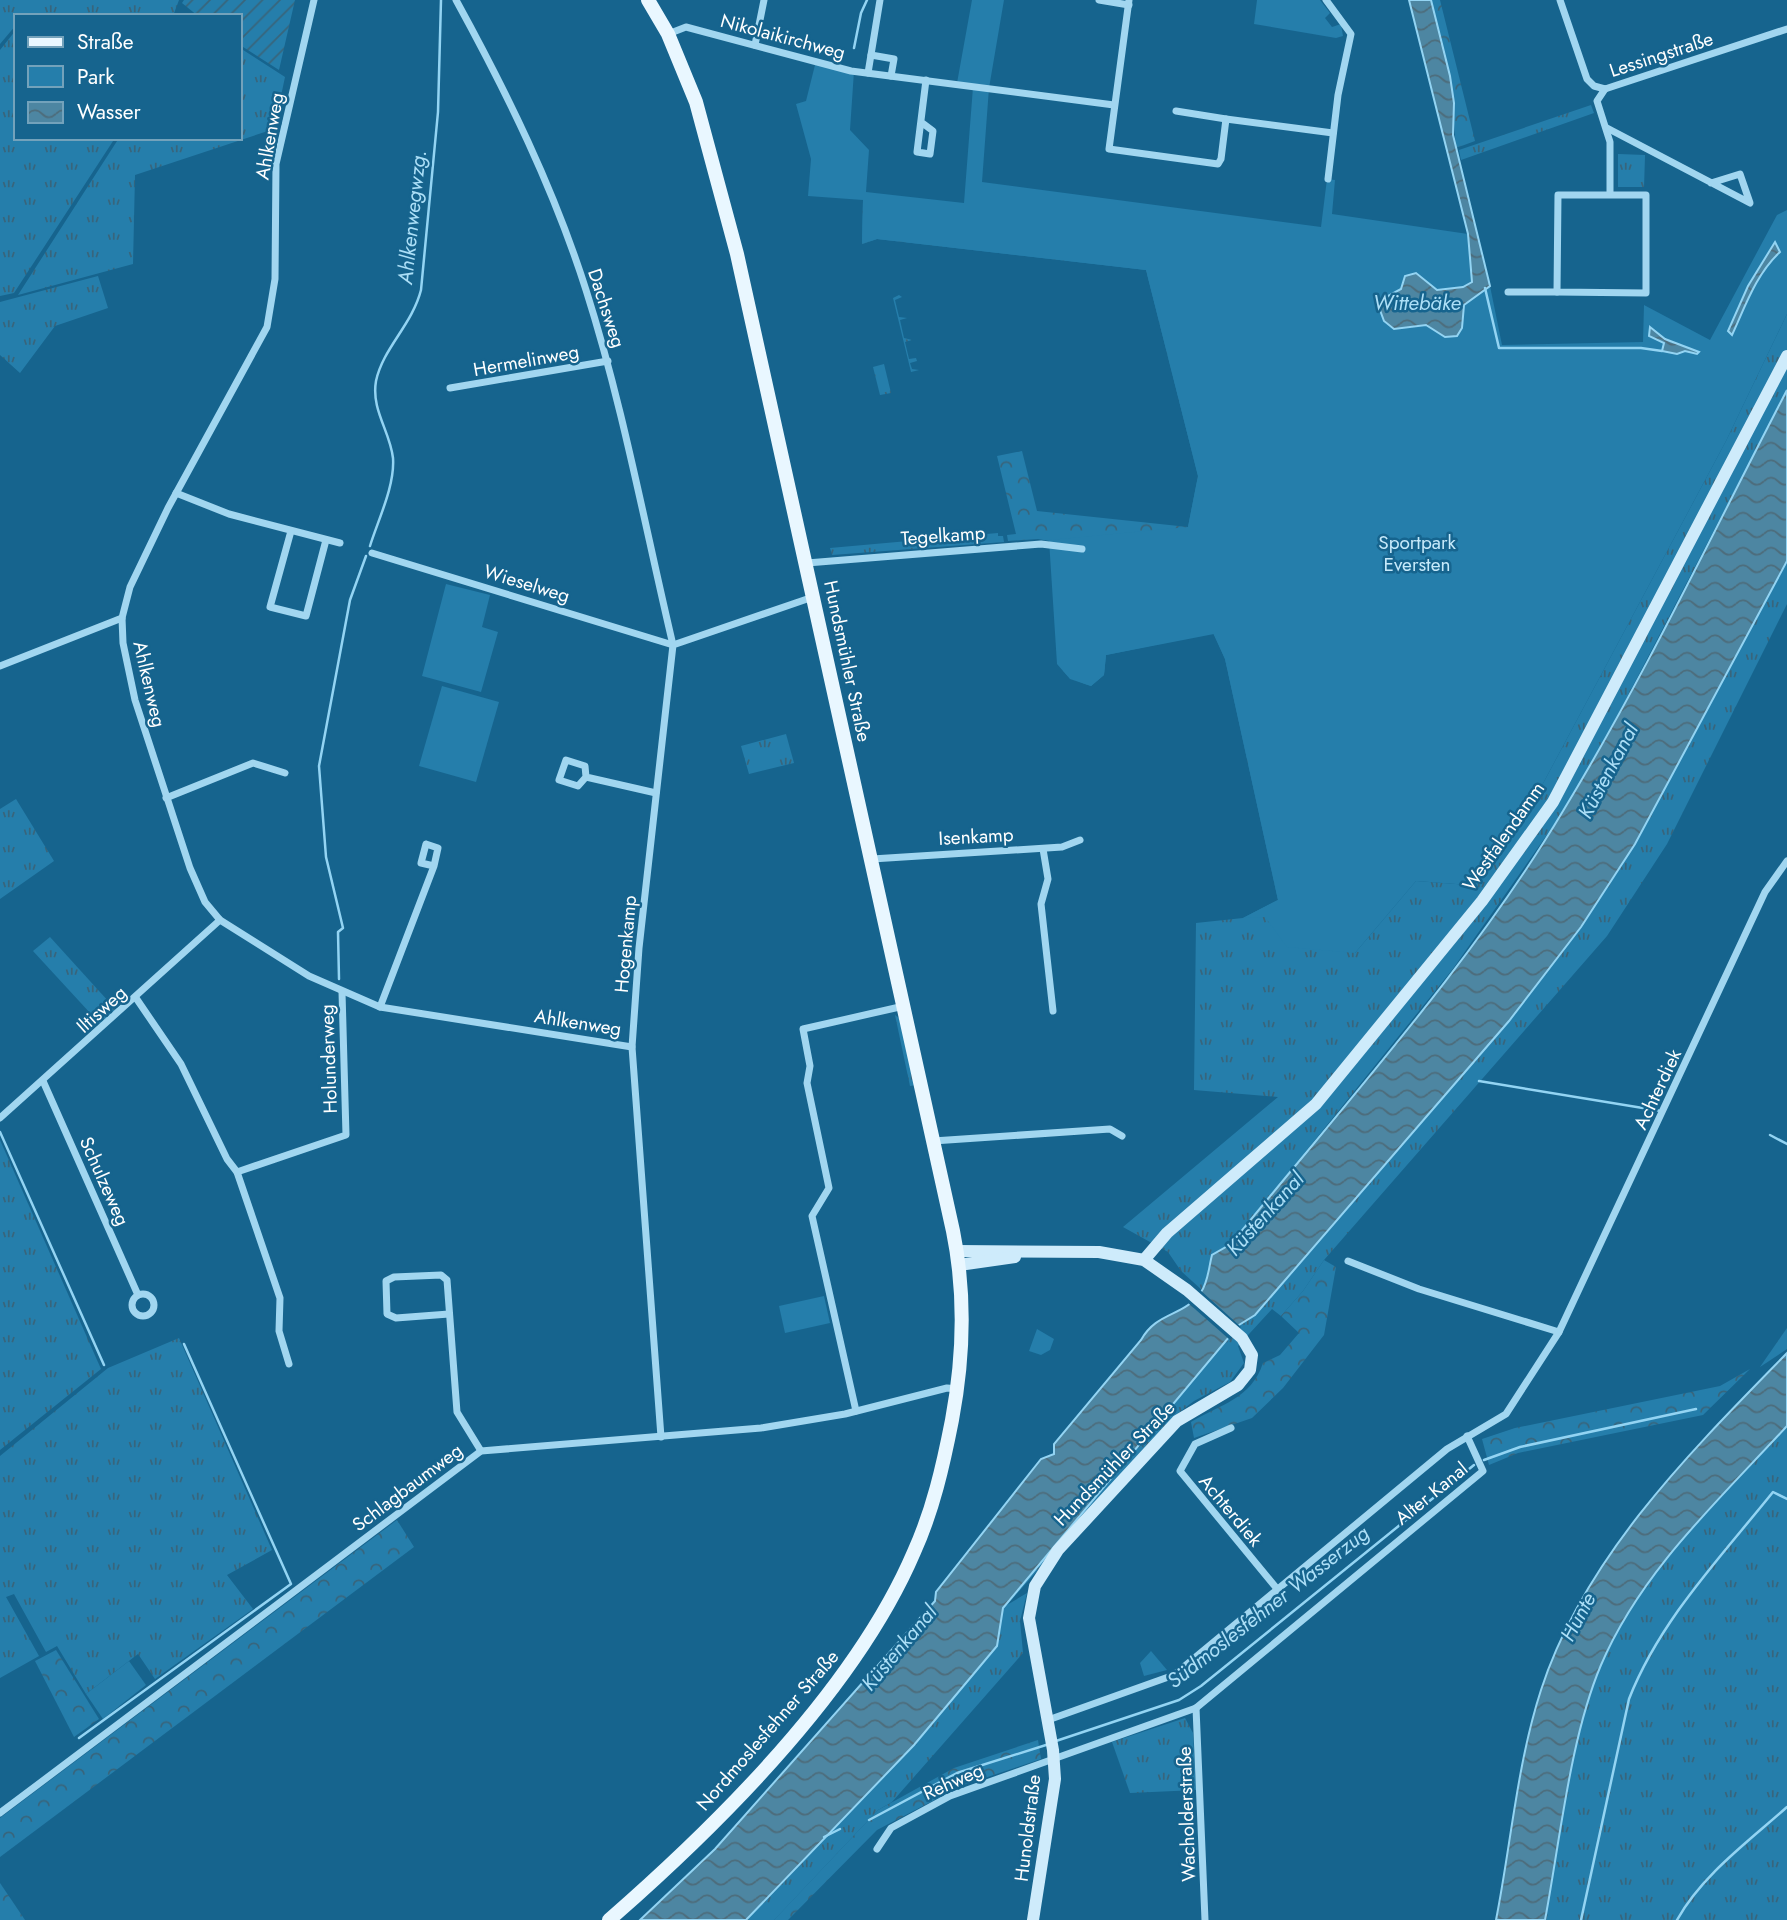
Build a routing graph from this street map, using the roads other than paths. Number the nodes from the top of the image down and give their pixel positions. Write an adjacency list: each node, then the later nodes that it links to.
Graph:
1 (314, 0): 32 (street, Ahlkenweg)
2 (456, 0): 30 (street, Dachsweg)
3 (648, 0): 11 (main road, Hundsmühler Straße)
4 (764, 0): 12 (street)
5 (880, 0): 13 (street)
6 (1099, 0): 9 (street)
7 (1326, 0): 23 (street)
8 (1560, 0): 17 (street, Lessingstraße)
9 (1129, 3): 18 (street)
10 (1787, 29): 17 (street, Lessingstraße)
11 (667, 34): 12 (street, Nikolaikirchweg); 38 (main road, Hundsmühler Straße)
12 (755, 45): 14 (street, Nikolaikirchweg)
13 (871, 55): 14 (street); 15 (street, Nikolaikirchweg)
14 (868, 73): 15 (street, Nikolaikirchweg)
15 (891, 76): 16 (street, Nikolaikirchweg)
16 (926, 80): 18 (street, Nikolaikirchweg); 21 (street)
17 (1605, 89): 22 (street)
18 (1114, 105): 20 (street)
19 (1176, 111): 20 (street)
20 (1226, 119): 23 (street)
21 (921, 122)
22 (1607, 128): 25 (street); 26 (street)
23 (1333, 133): 24 (street)
24 (1328, 179)
25 (1711, 183): 25 (street)
26 (1610, 195): 28 (street); 28 (street)
27 (1508, 292): 28 (street)
28 (1557, 292)
29 (1787, 356): 65 (street, Westfalendamm)
30 (608, 361): 31 (street, Hermelinweg); 41 (street, Dachsweg)
31 (450, 388)
32 (176, 493): 33 (street); 40 (street, Ahlkenweg)
33 (291, 531): 34 (street); 34 (street)
34 (326, 540): 35 (street)
35 (340, 543)
36 (1082, 549): 38 (street, Tegelkamp)
37 (372, 553): 41 (street, Wieselweg)
38 (807, 563): 39 (main road, Hundsmühler Straße)
39 (814, 597): 41 (street); 49 (main road, Hundsmühler Straße)
40 (122, 618): 42 (street); 46 (street, Ahlkenweg)
41 (673, 645): 45 (street, Hogenkamp)
42 (0, 666)
43 (285, 773): 46 (street)
44 (586, 777): 45 (street)
45 (656, 793): 58 (street, Hogenkamp)
46 (166, 798): 52 (street, Ahlkenweg)
47 (1080, 840): 48 (street, Isenkamp)
48 (1043, 849): 49 (street, Isenkamp); 57 (street)
49 (872, 859): 55 (main road, Hundsmühler Straße)
50 (1787, 861): 69 (street, Achterdiek)
51 (434, 866): 56 (street)
52 (220, 920): 53 (street, Ahlkenweg); 54 (street, Iltisweg)
53 (342, 992): 56 (street, Ahlkenweg); 63 (street, Holunderweg)
54 (136, 998): 59 (street, Iltisweg); 63 (street)
55 (904, 1006): 62 (main road, Hundsmühler Straße); 72 (street)
56 (380, 1007): 58 (street, Ahlkenweg)
57 (1053, 1011)
58 (632, 1047): 75 (street, Hogenkamp)
59 (43, 1081): 60 (street, Iltisweg); 67 (street, Schulzeweg)
60 (0, 1118)
61 (1122, 1136): 62 (street)
62 (933, 1141): 64 (main road, Hundsmühler Straße)
63 (237, 1172): 70 (street)
64 (958, 1258): 65 (street, Hundsmühler Straße); 71 (main road, Nordmoslesfehner Straße)
65 (1144, 1260): 79 (street, Hundsmühler Straße)
66 (1348, 1261): 69 (street)
67 (138, 1295)
68 (449, 1314): 68 (street); 76 (street)
69 (1559, 1332): 74 (street, Achterdiek)
70 (289, 1364)
71 (958, 1389): 72 (street, Schlagbaumweg); 83 (main road, Nordmoslesfehner Straße)
72 (856, 1411): 75 (street, Schlagbaumweg)
73 (1231, 1428): 77 (street, Achterdiek)
74 (1467, 1436): 77 (street, Achterdiek); 78 (street, Alter Kanal)
75 (661, 1437): 76 (street, Schlagbaumweg)
76 (481, 1451): 81 (street, Schlagbaumweg)
77 (1278, 1590): 79 (street, Achterdiek)
78 (1196, 1708): 80 (street, Alter Kanal); 85 (street, Wacholderstraße)
79 (1048, 1720): 80 (street, Hundsmühler Straße)
80 (1052, 1746): 82 (street, Rehweg); 84 (street, Hunoldstraße)
81 (0, 1813)
82 (877, 1849)
83 (609, 1920)
84 (1033, 1920)
85 (1205, 1920)

